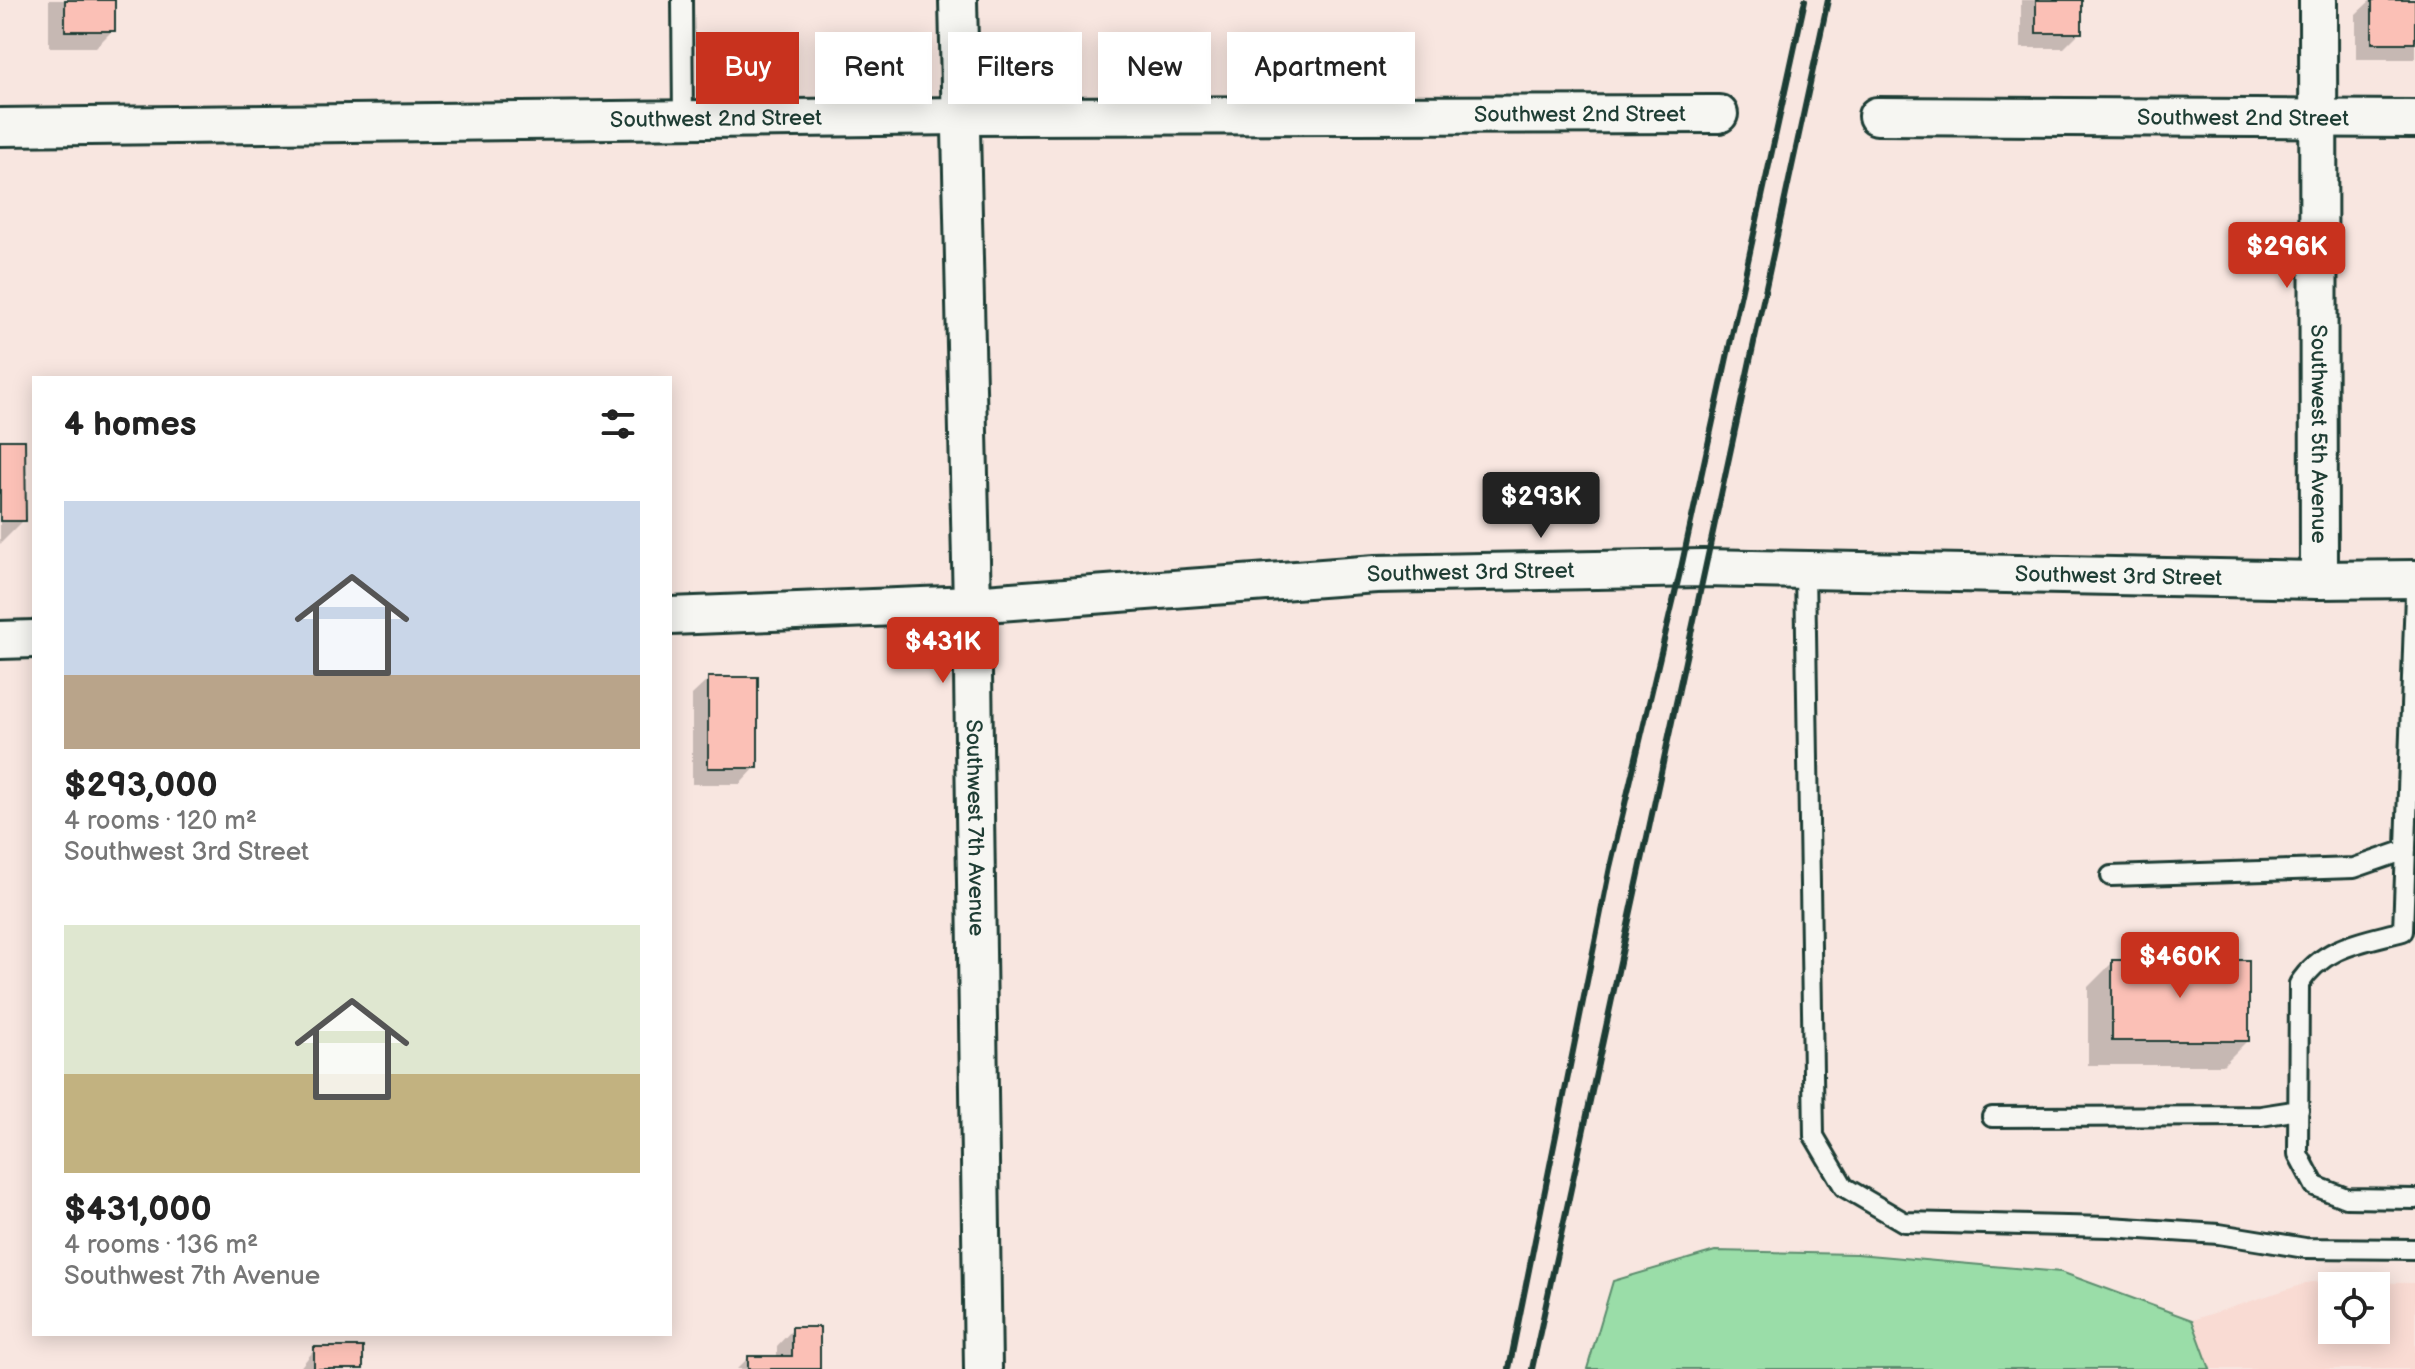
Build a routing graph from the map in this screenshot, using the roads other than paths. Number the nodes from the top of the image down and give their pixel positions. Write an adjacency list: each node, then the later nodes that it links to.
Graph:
1 (682, 0): 9 (lane)
2 (958, 0): 5 (street, Southwest 7th Avenue)
3 (2318, 0): 7 (street, Southwest 5th Avenue)
4 (1719, 114): 5 (street, Southwest 2nd Street)
5 (961, 116): 9 (street, Southwest 2nd Street); 15 (street, Southwest 7th Avenue)
6 (1877, 116): 7 (street, Southwest 2nd Street)
7 (2316, 119): 8 (street, Southwest 2nd Street); 13 (street, Southwest 5th Avenue)
8 (2415, 119)
9 (683, 120): 10 (street, Southwest 2nd Street)
10 (0, 127)
11 (1805, 570): 13 (street, Southwest 3rd Street); 15 (street, Southwest 3rd Street); 24 (lane)
12 (2415, 579): 13 (street, Southwest 3rd Street)
13 (2319, 580)
14 (2415, 594): 19 (lane)
15 (972, 604): 16 (street, Southwest 3rd Street); 25 (street, Southwest 7th Avenue)
16 (672, 616)
17 (32, 639): 18 (street)
18 (0, 640)
19 (2406, 850): 20 (lane); 21 (lane)
20 (2111, 876)
21 (2299, 1110): 22 (lane); 23 (lane)
22 (1992, 1117)
23 (2415, 1199)
24 (2415, 1249)
25 (983, 1369)

